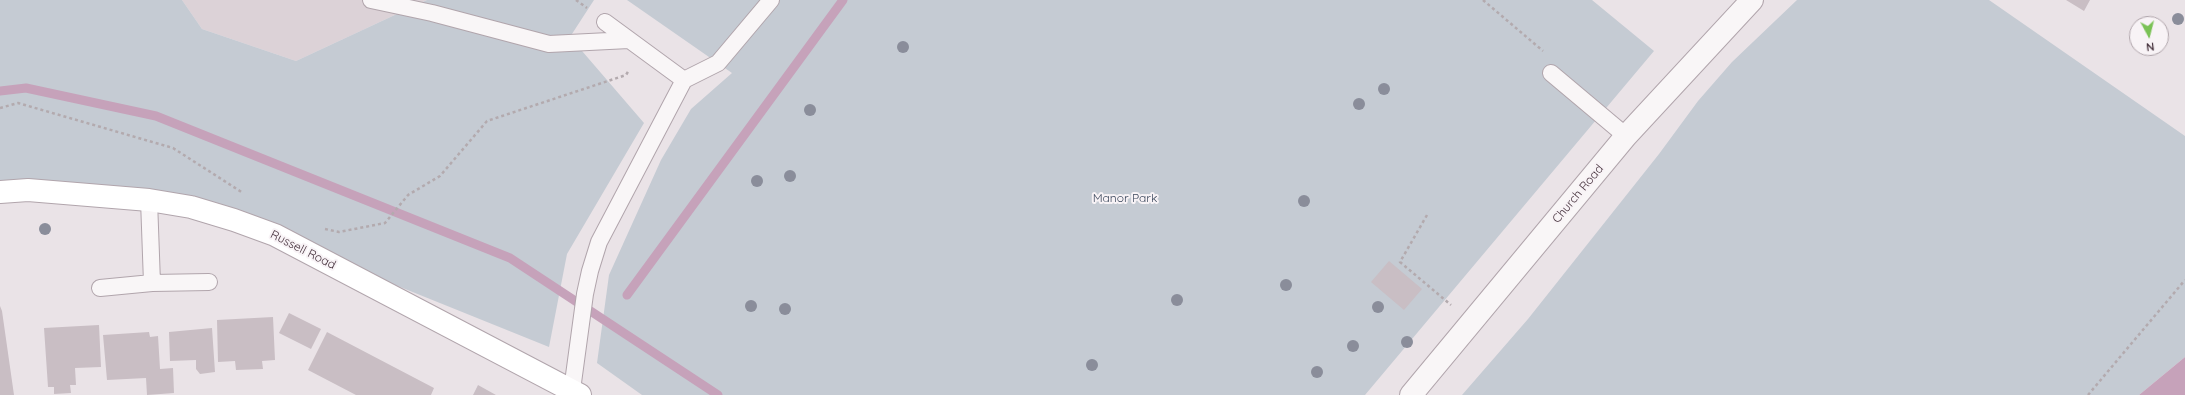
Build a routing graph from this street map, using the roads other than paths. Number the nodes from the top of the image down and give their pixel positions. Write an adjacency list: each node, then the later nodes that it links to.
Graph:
1 (371, 0): 5 (lane)
2 (771, 0): 7 (lane)
3 (1752, 0): 8 (street, Church Road)
4 (605, 22): 5 (lane)
5 (629, 40): 7 (lane)
6 (1551, 73): 8 (lane)
7 (684, 80): 14 (lane)
8 (1626, 136): 15 (street, Church Road)
9 (0, 192): 10 (main road, Russell Road)
10 (149, 200): 12 (lane); 14 (main road, Russell Road)
11 (209, 282): 12 (lane)
12 (152, 283): 13 (lane)
13 (100, 288)
14 (576, 393)
15 (1411, 395)

